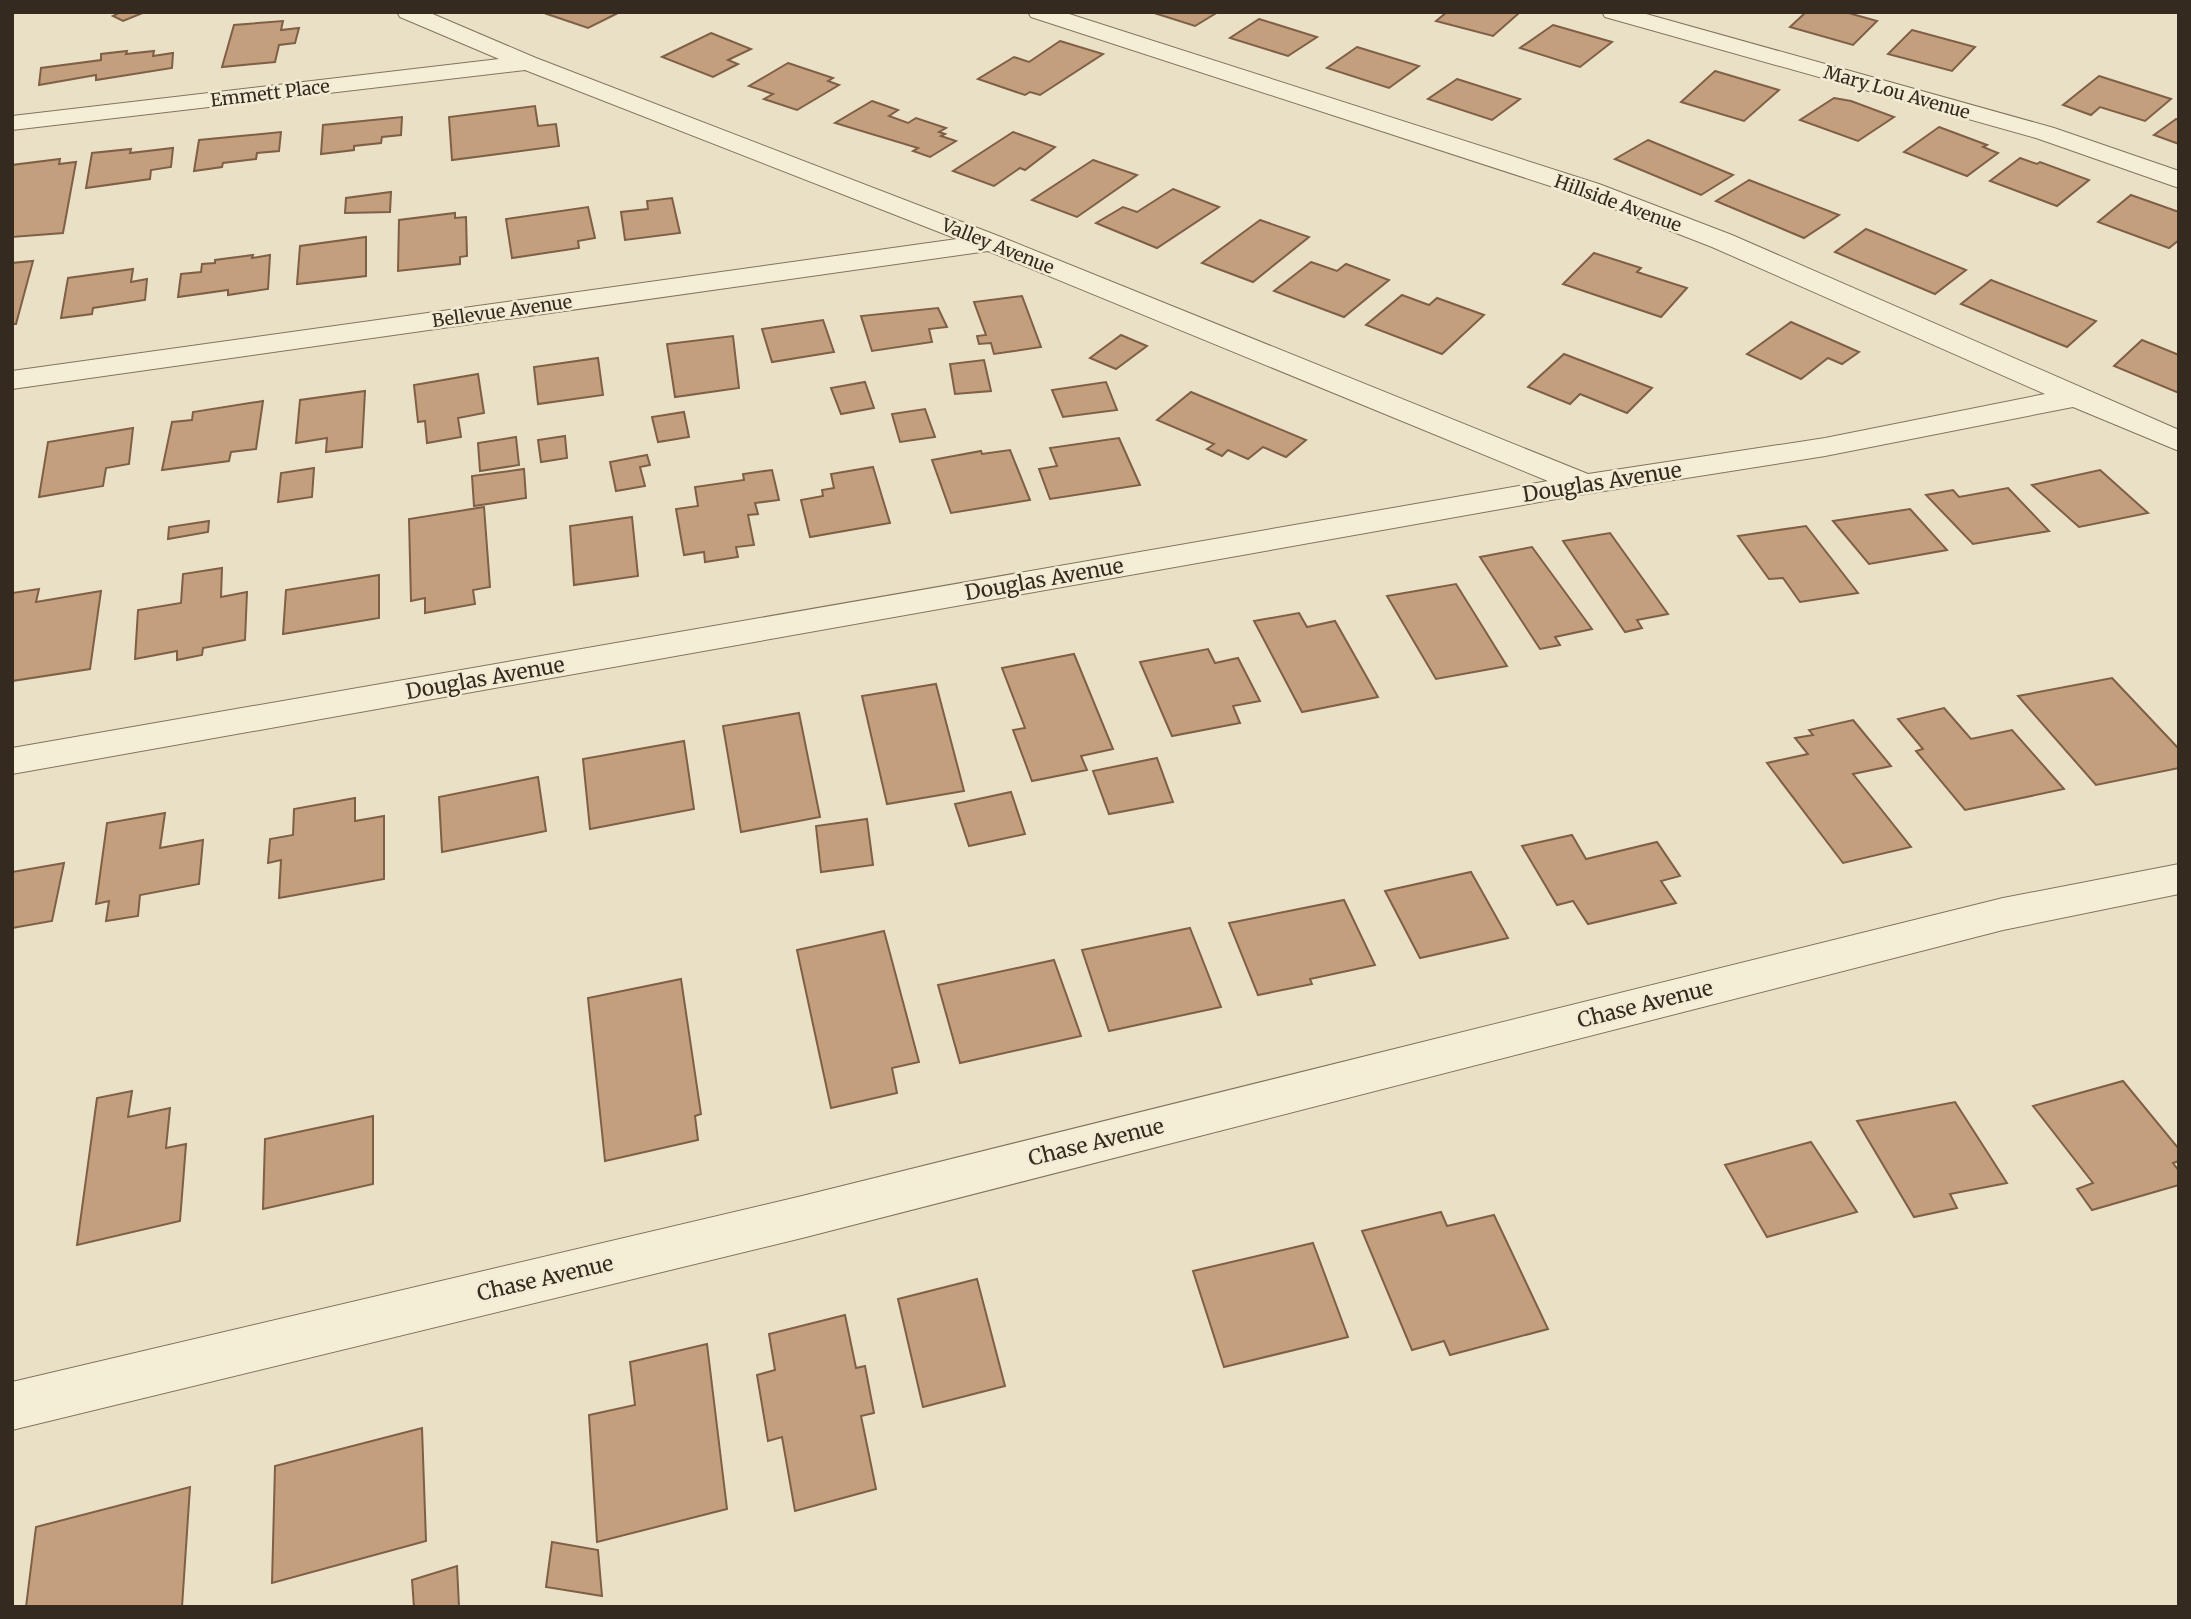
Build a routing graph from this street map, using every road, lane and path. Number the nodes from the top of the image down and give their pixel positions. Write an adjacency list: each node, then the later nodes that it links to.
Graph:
1 (408, 12): 4 (street, Valley Avenue)
2 (1040, 12): 9 (street, Hillside Avenue)
3 (1613, 12): 6 (street, Mary Lou Avenue)
4 (528, 63): 5 (street, Emmett Place); 7 (street, Valley Avenue)
5 (12, 123)
6 (2179, 180)
7 (991, 243): 8 (street, Bellevue Avenue); 11 (street, Valley Avenue)
8 (12, 380)
9 (2075, 397): 10 (street, Hillside Avenue); 11 (street, Douglas Avenue)
10 (2179, 442)
11 (1585, 484): 12 (street, Douglas Avenue)
12 (12, 761)
13 (2179, 879): 14 (street, Chase Avenue)
14 (12, 1406)

